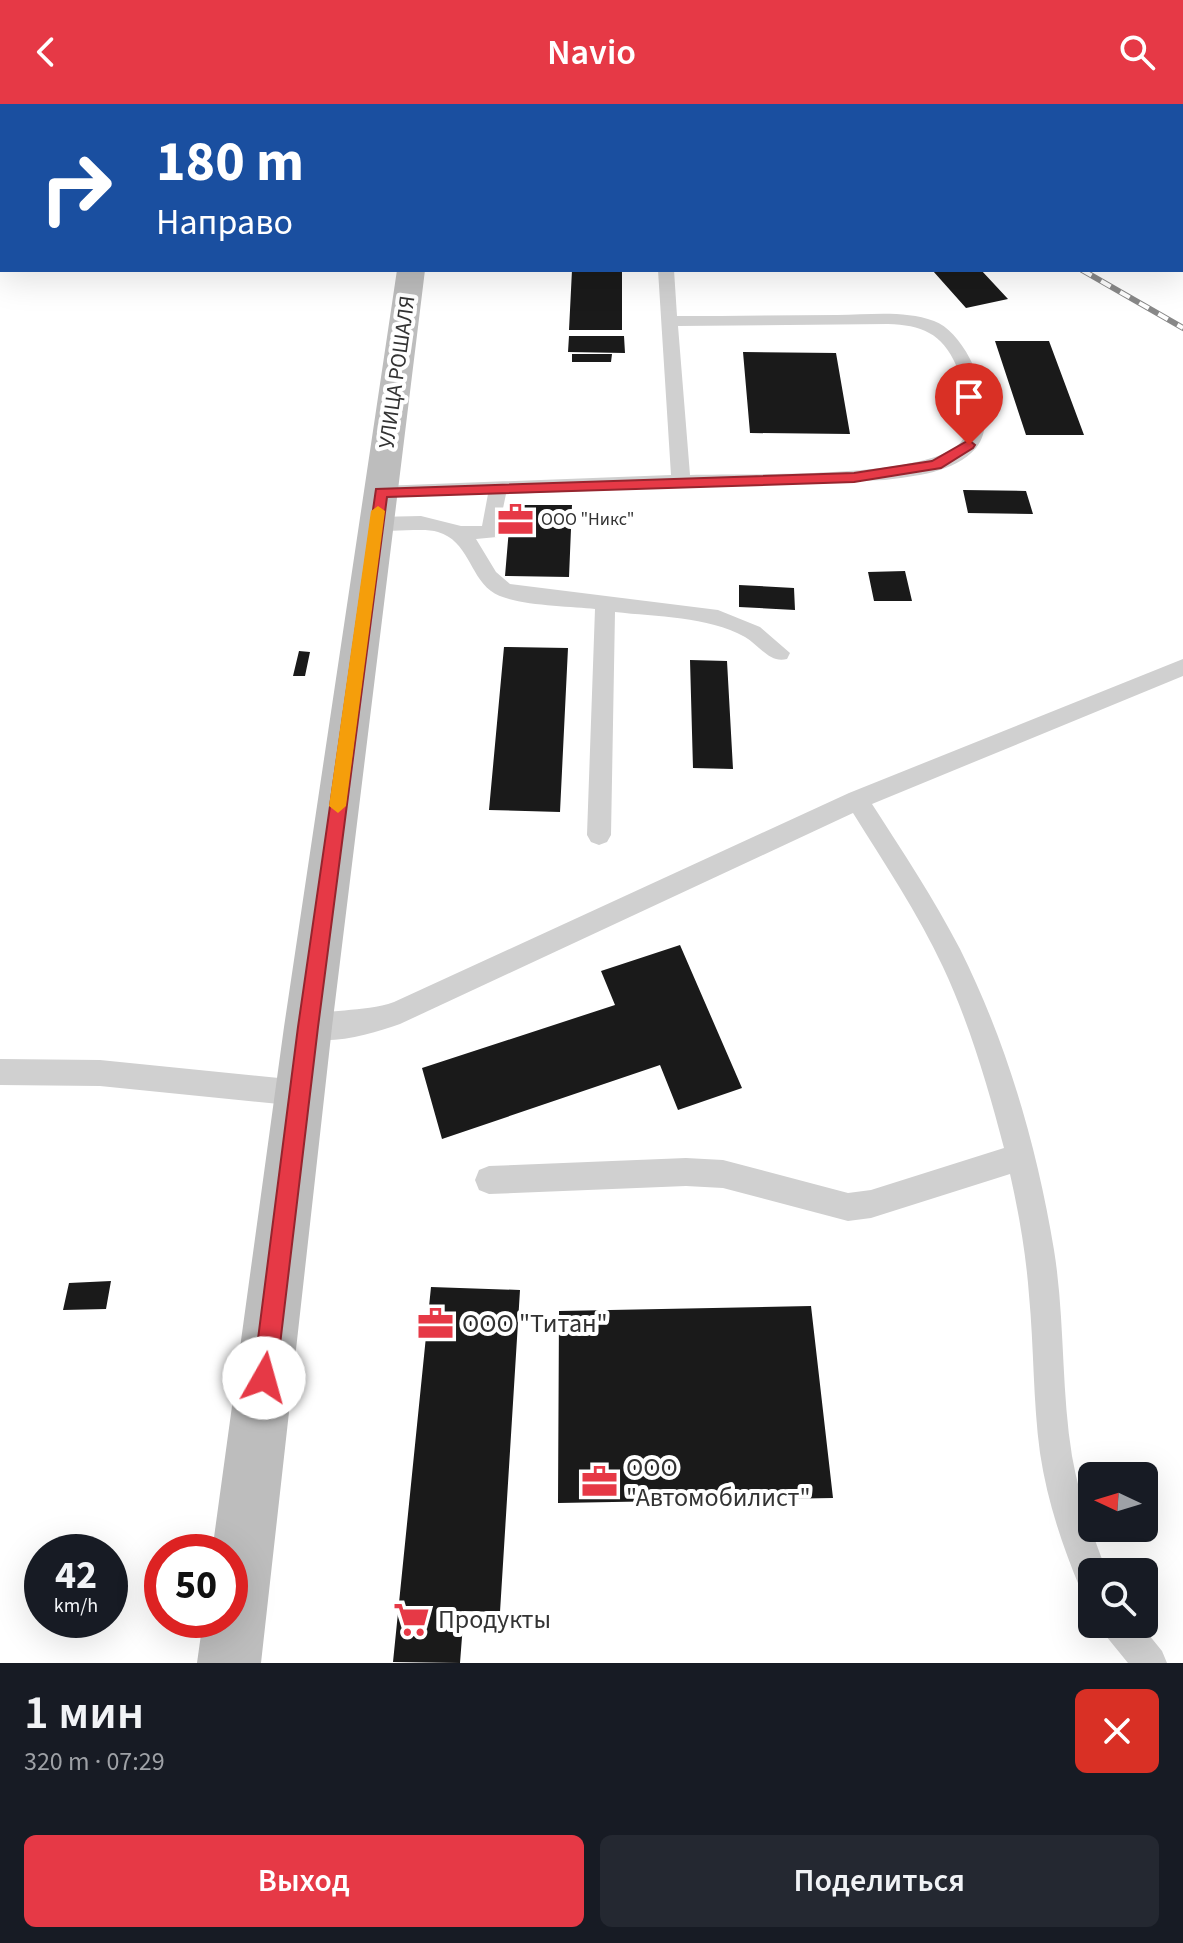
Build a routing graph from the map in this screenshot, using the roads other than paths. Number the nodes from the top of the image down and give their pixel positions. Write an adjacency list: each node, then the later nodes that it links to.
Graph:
1 (411, 272): 6 (main road, УЛИЦА РОШАЛЯ)
2 (666, 272): 3 (lane)
3 (670, 321): 4 (lane); 4 (lane)
4 (681, 483): 5 (lane)
5 (498, 489): 6 (lane); 7 (lane)
6 (378, 508): 8 (lane); 15 (main road, УЛИЦА РОШАЛЯ)
7 (490, 532): 8 (lane); 9 (lane)
8 (459, 533): 9 (lane)
9 (488, 578): 10 (lane)
10 (605, 604): 11 (lane); 14 (lane)
11 (780, 653)
12 (1183, 667): 13 (lane)
13 (857, 800): 15 (lane); 18 (lane)
14 (599, 835)
15 (308, 1027): 17 (main road, УЛИЦА РОШАЛЯ)
16 (0, 1072): 17 (lane)
17 (299, 1093): 22 (main road, УЛИЦА РОШАЛЯ)
18 (1018, 1158): 19 (lane); 20 (lane)
19 (489, 1180)
20 (1085, 1558)
21 (1129, 1638): 23 (lane)
22 (229, 1663)
23 (1150, 1663)

